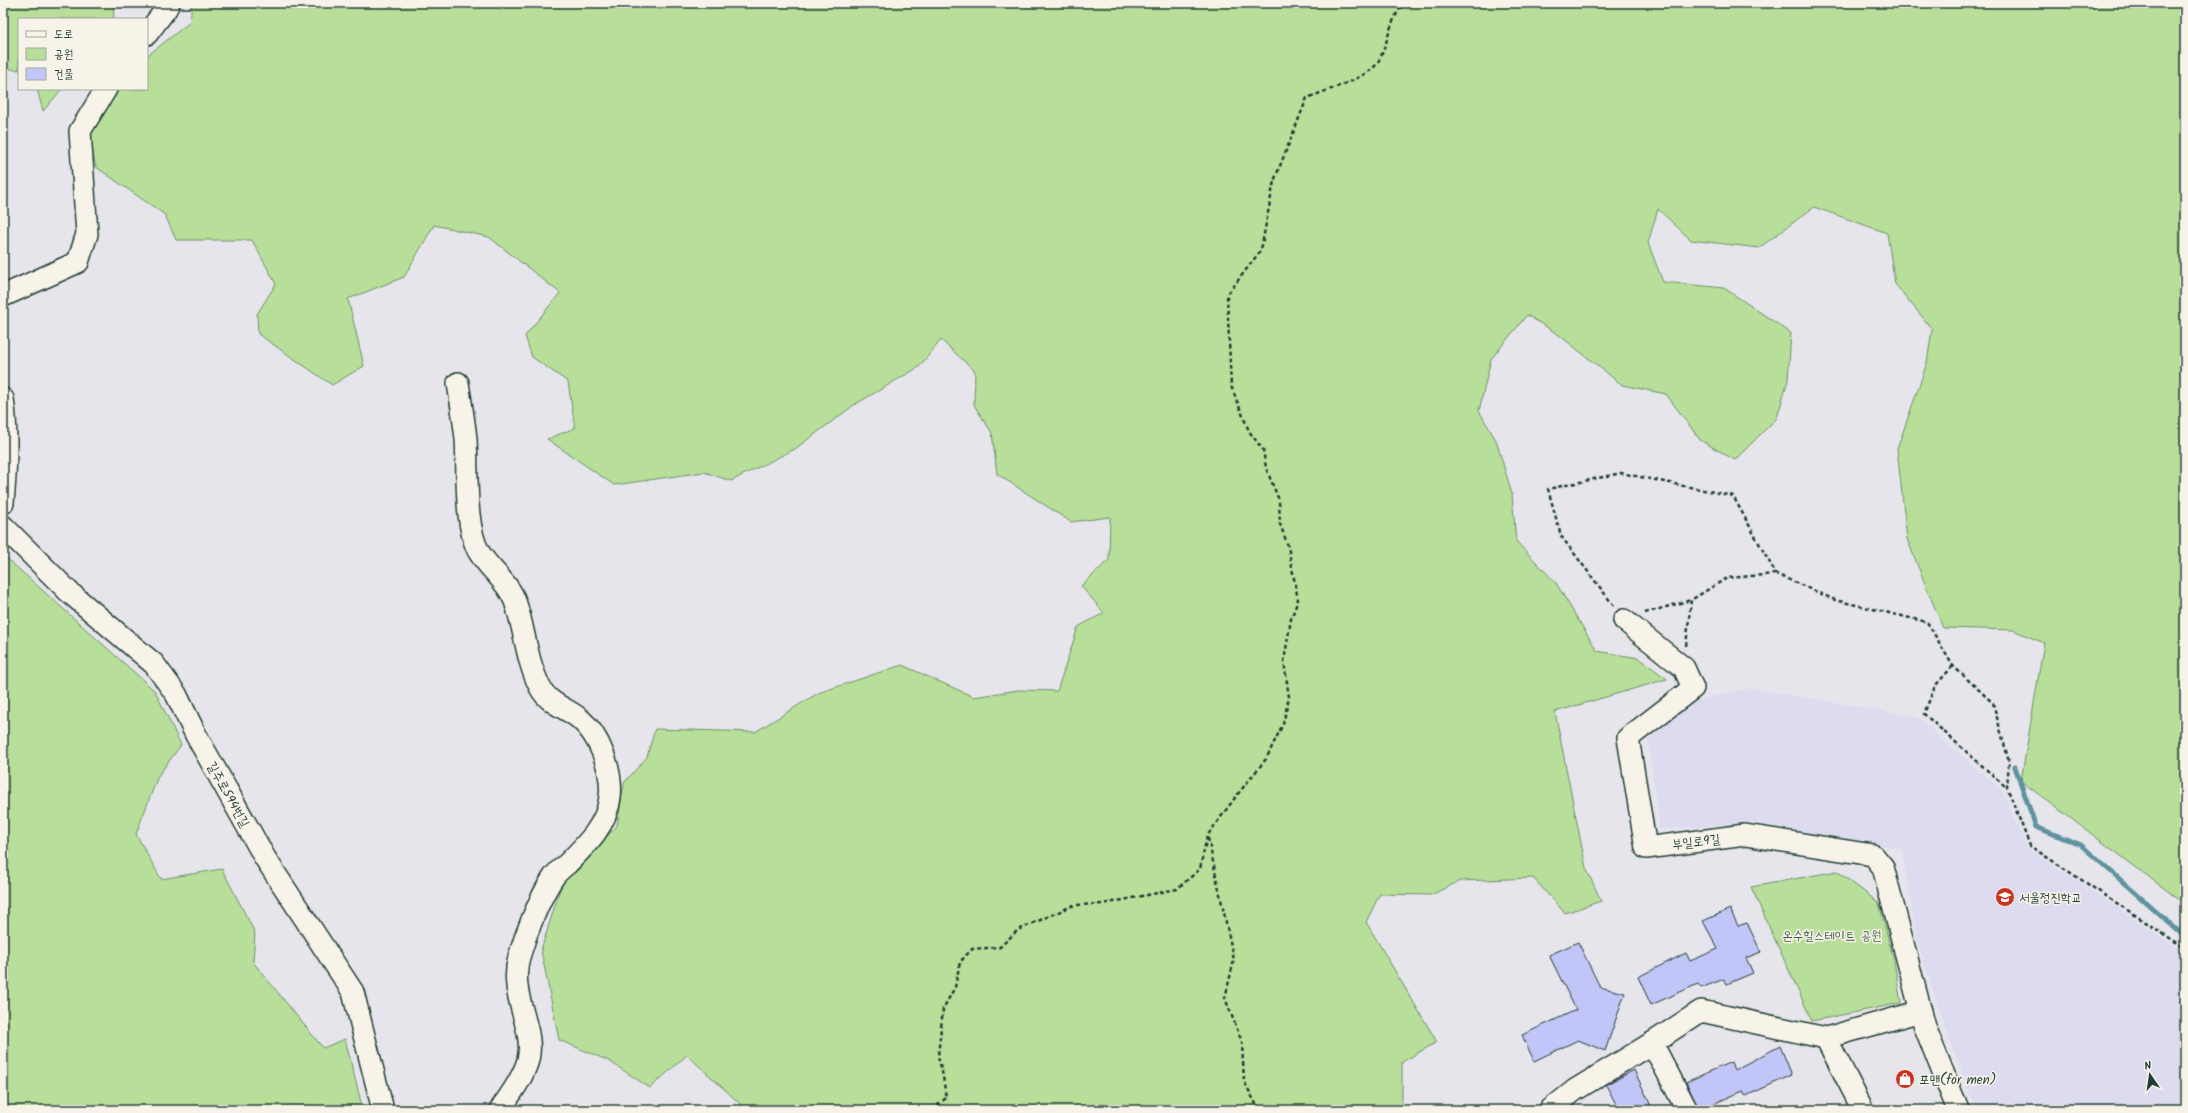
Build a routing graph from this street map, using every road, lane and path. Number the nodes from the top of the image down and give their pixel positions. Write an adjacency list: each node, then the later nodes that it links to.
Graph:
1 (169, 3): 3 (street)
2 (1406, 3): 16 (path)
3 (148, 33)
4 (105, 90): 5 (street)
5 (3, 296)
6 (458, 383): 22 (street)
7 (3, 399): 8 (street)
8 (3, 503)
9 (3, 526): 21 (street, 길주로594번길)
10 (1776, 574): 11 (path); 12 (path); 13 (path)
11 (1691, 600): 12 (path); 14 (path)
12 (1624, 620): 14 (street, 부일로9길)
13 (1953, 666): 15 (path); 15 (path)
14 (1684, 668): 18 (street, 부일로9길)
15 (2007, 787): 17 (path)
16 (1207, 836): 23 (path); 24 (path)
17 (2185, 948)
18 (1921, 1011): 19 (street); 28 (street, 부일로9길)
19 (1826, 1038): 20 (street); 27 (street)
20 (1652, 1043): 25 (street); 26 (street)
21 (383, 1110)
22 (500, 1110)
23 (932, 1110)
24 (1259, 1110)
25 (1550, 1110)
26 (1688, 1110)
27 (1863, 1110)
28 (1958, 1110)

